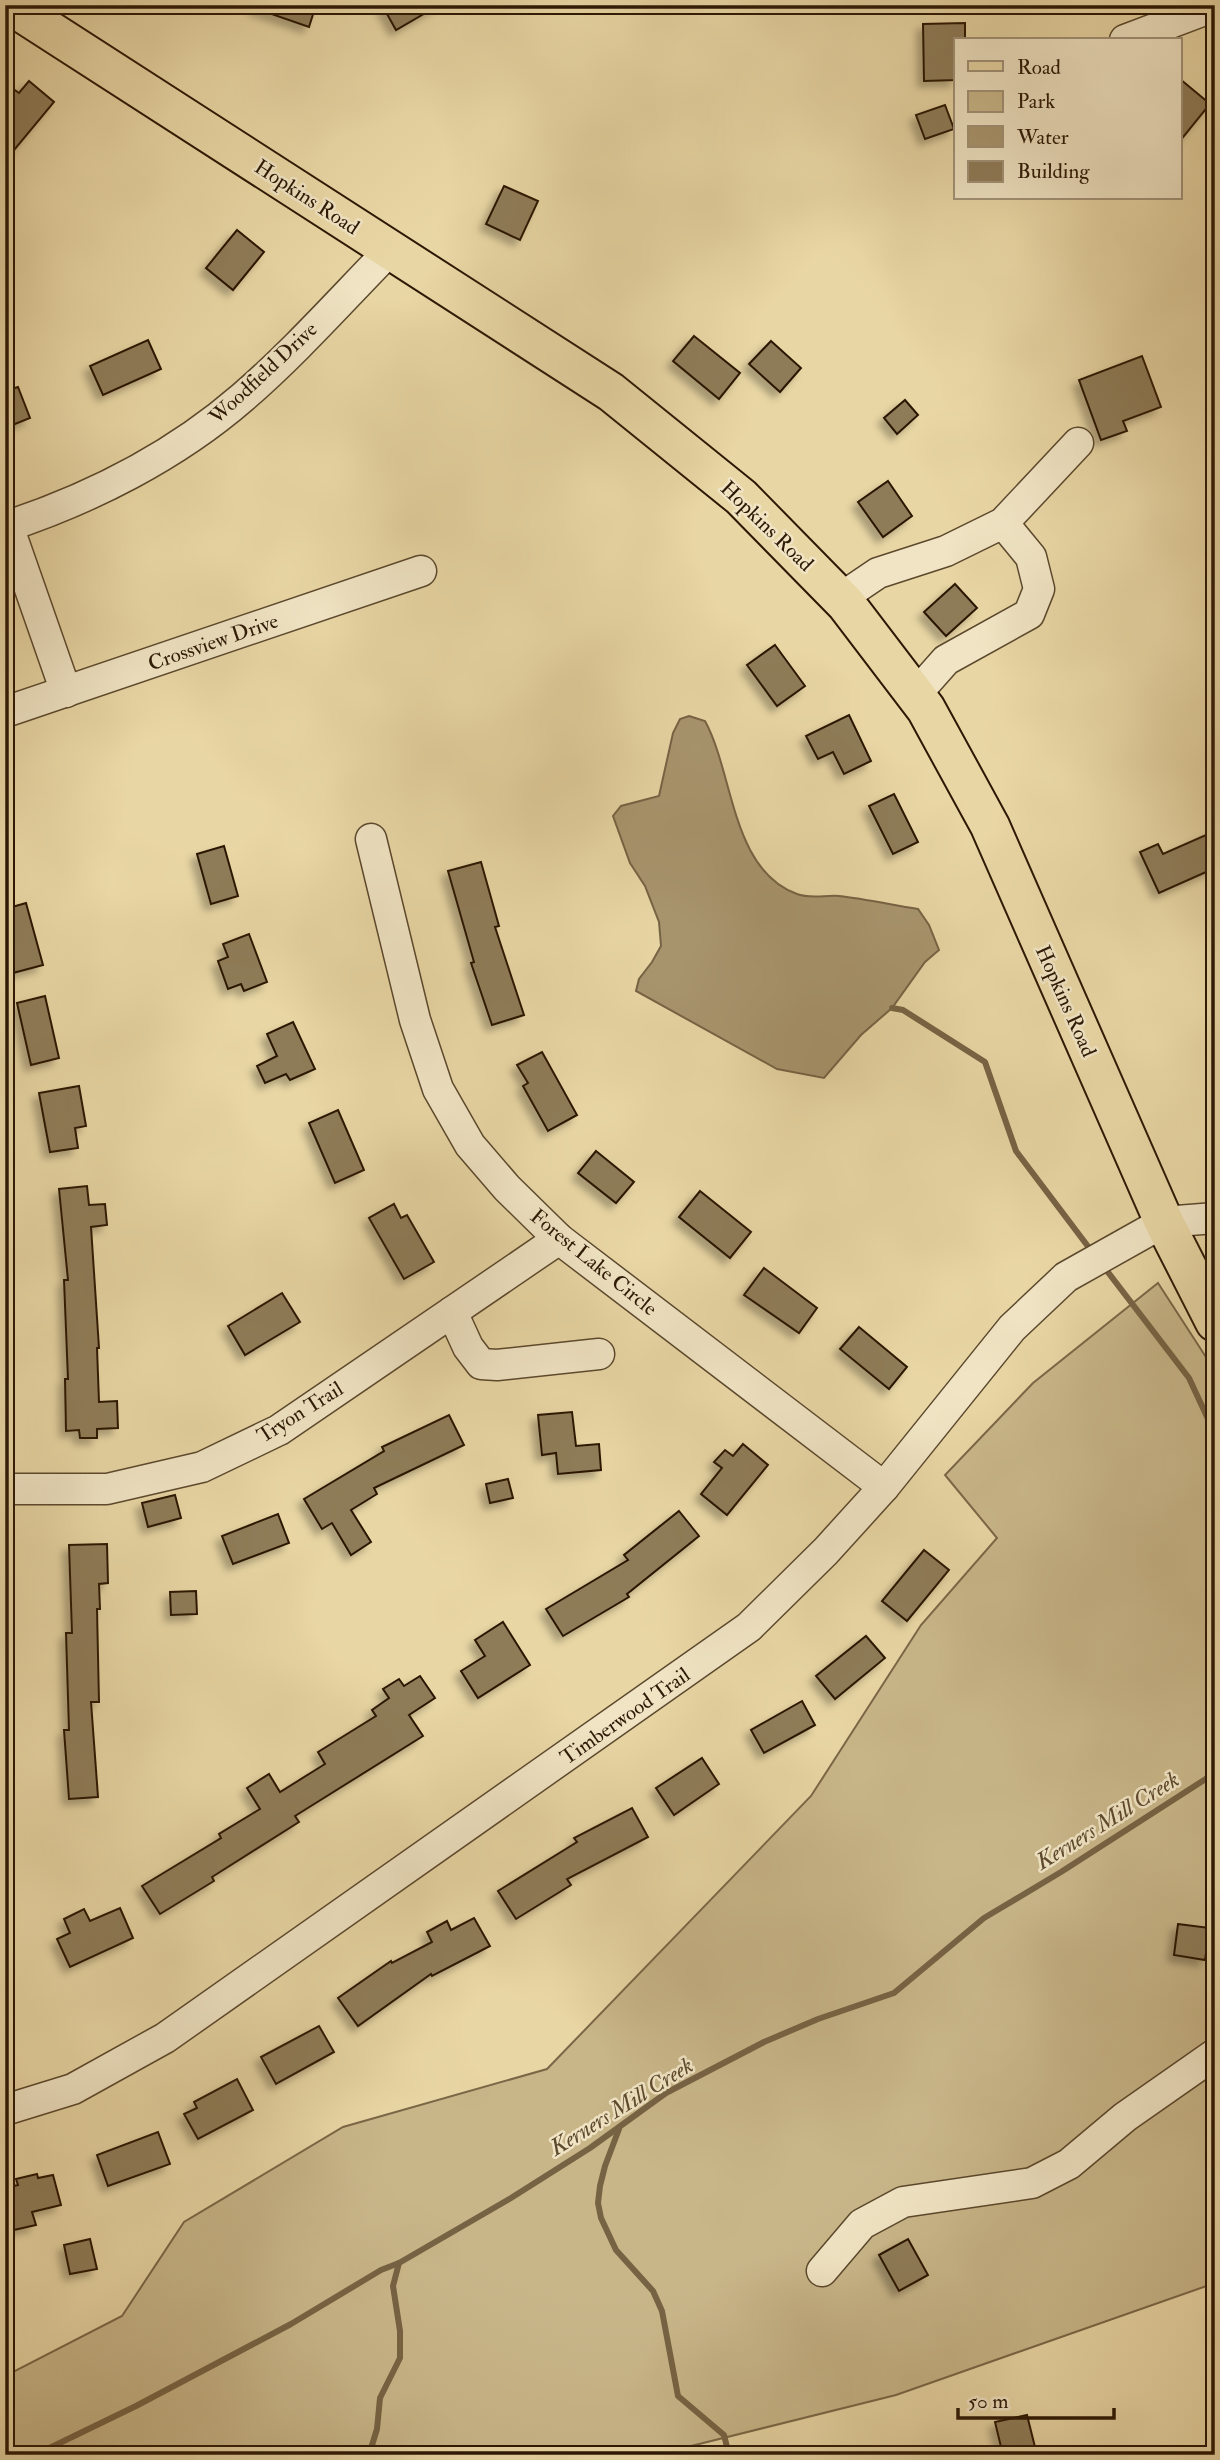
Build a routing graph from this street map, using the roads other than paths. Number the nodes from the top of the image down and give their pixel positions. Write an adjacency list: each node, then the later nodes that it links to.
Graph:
1 (9, 5): 4 (main road, Hopkins Road)
2 (1215, 6): 3 (street)
3 (1130, 38)
4 (390, 250): 7 (street, Woodfield Drive); 9 (main road, Hopkins Road)
5 (1078, 443): 6 (street)
6 (1003, 523): 9 (street); 11 (street)
7 (7, 527): 10 (street)
8 (421, 571): 10 (street, Crossview Drive)
9 (841, 598): 11 (main road, Hopkins Road)
10 (66, 692): 12 (street, Crossview Drive)
11 (915, 695): 15 (main road, Hopkins Road)
12 (5, 712)
13 (371, 839): 16 (street, Forest Lake Circle)
14 (1215, 1219): 15 (street)
15 (1164, 1222): 18 (main road, Hopkins Road); 20 (street, Timberwood Trail)
16 (559, 1239): 17 (street, Tryon Trail); 20 (street, Forest Lake Circle)
17 (452, 1312): 19 (street); 21 (street, Tryon Trail)
18 (1215, 1322)
19 (599, 1354)
20 (884, 1487): 23 (street, Timberwood Trail)
21 (5, 1489)
22 (1215, 2054): 24 (street)
23 (5, 2110)
24 (822, 2271)

